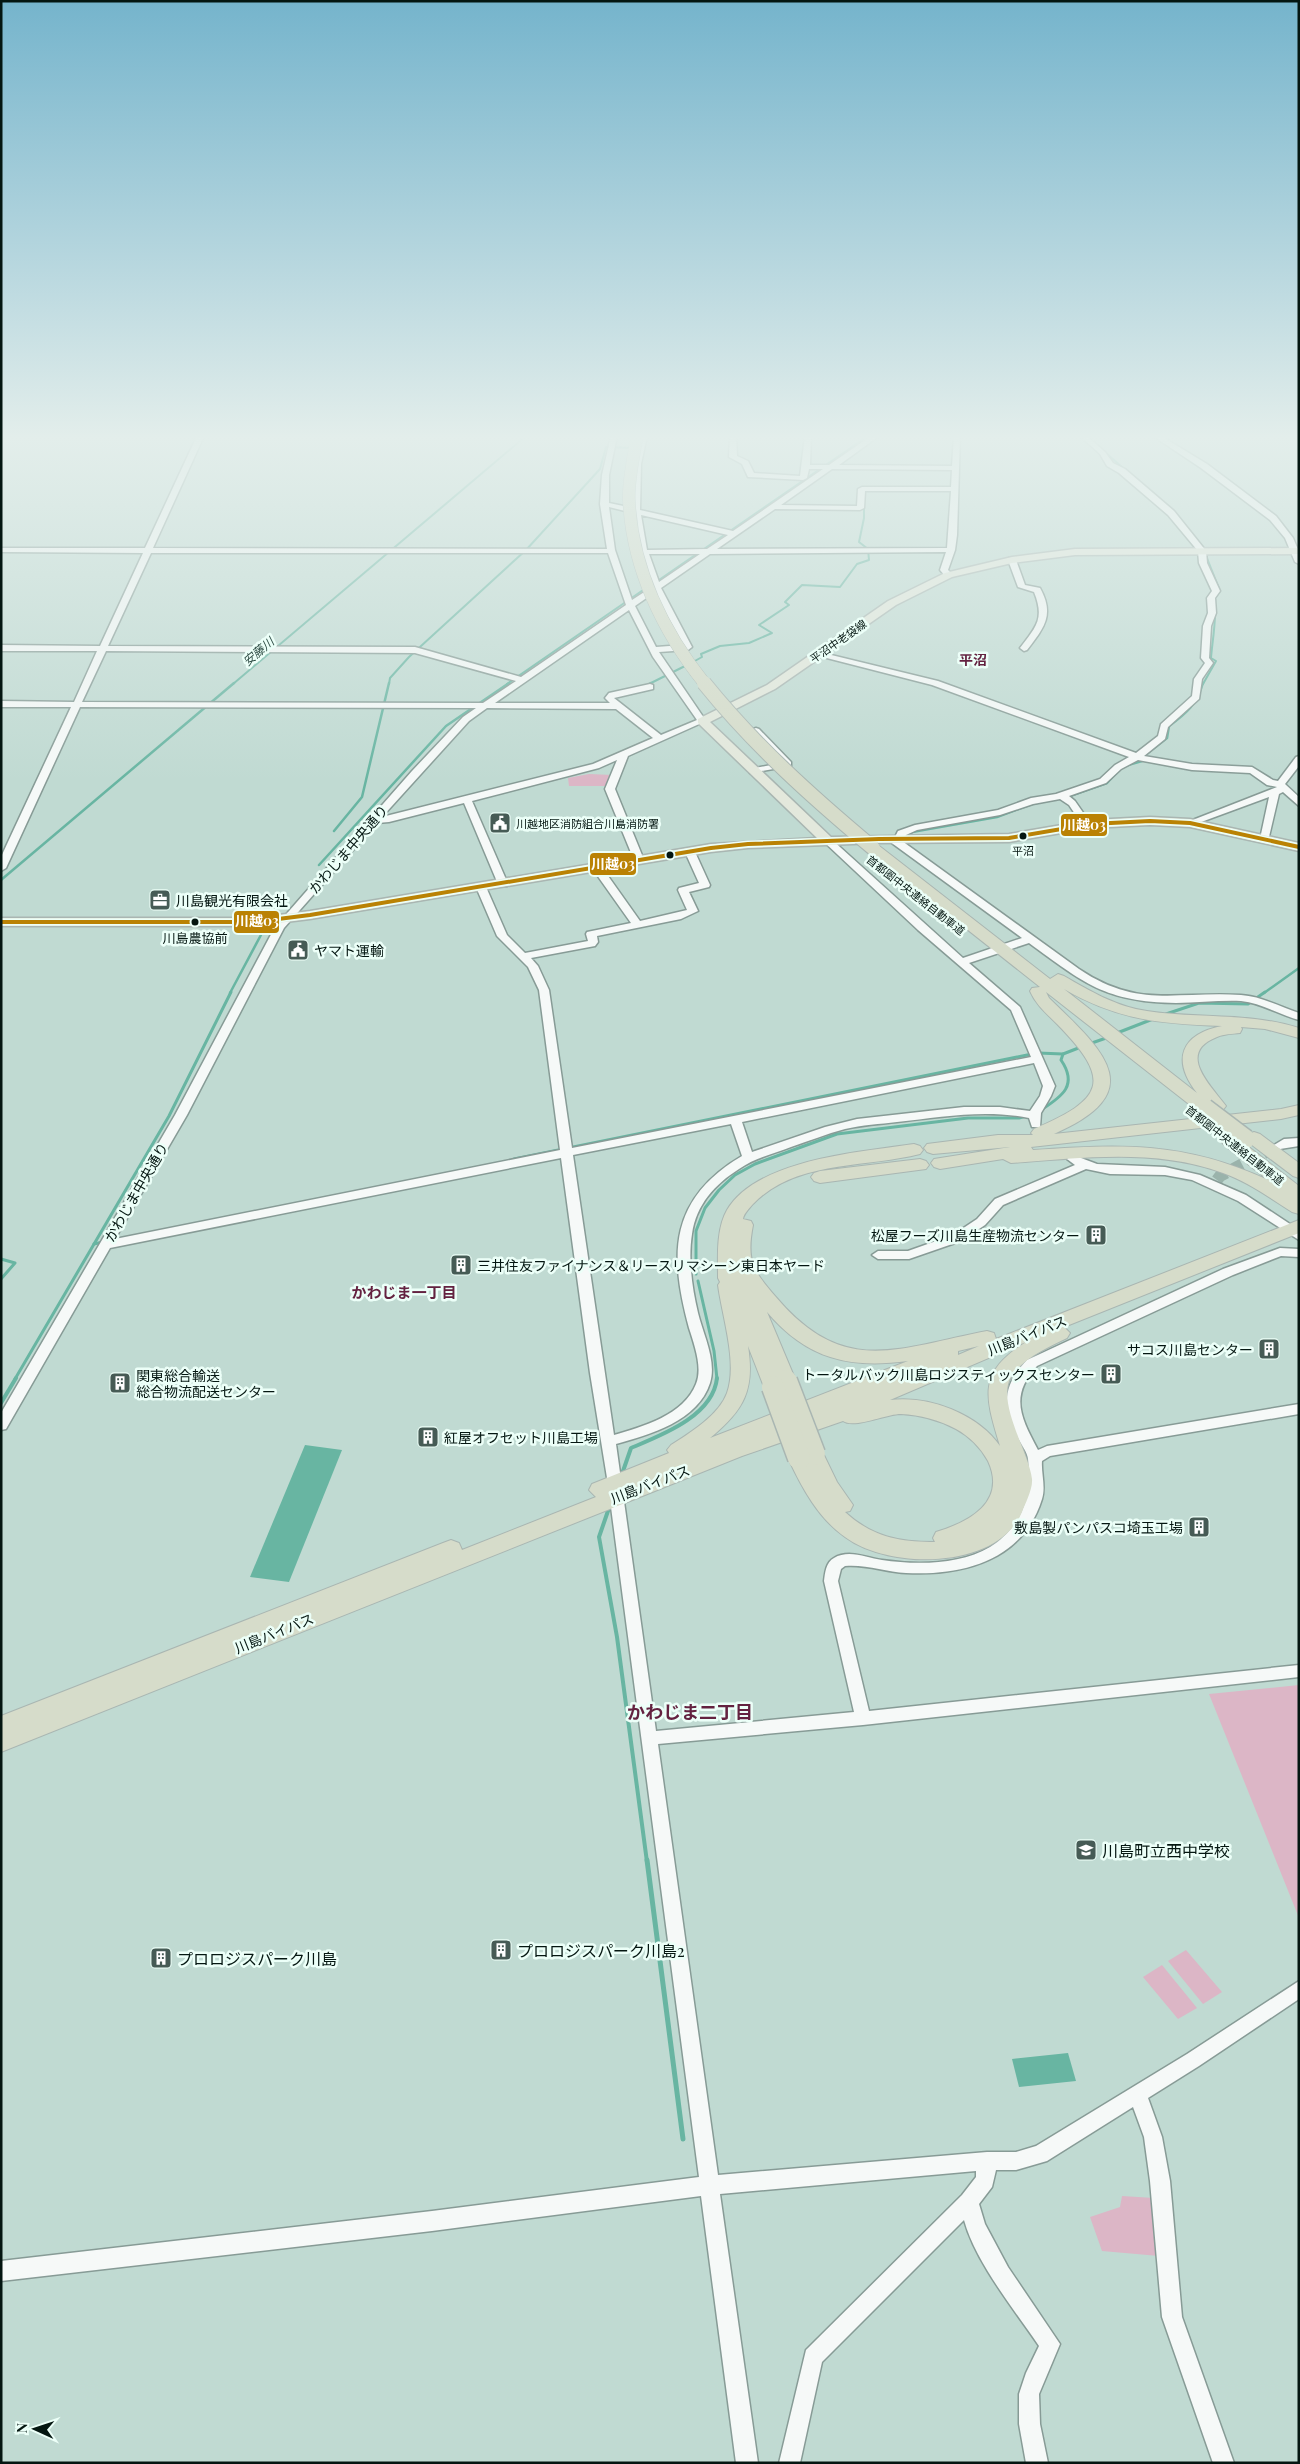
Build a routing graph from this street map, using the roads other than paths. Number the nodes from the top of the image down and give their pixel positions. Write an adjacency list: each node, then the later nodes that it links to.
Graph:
1 (148, 551): 9 (street); 17 (street)
2 (625, 551): 45 (highway, 首都圏中央連絡自動車道)
3 (635, 551): 45 (highway, 首都圏中央連絡自動車道, bridge)
4 (710, 551): 5 (street); 10 (street); 14 (street, かわじま中央通り)
5 (713, 551)
6 (951, 551): 13 (street)
7 (1202, 551): 8 (main road, 平沼中老袋線); 11 (main road, 平沼中老袋線); 31 (street)
8 (1296, 551): 12 (street)
9 (610, 552): 15 (street)
10 (644, 552): 14 (street)
11 (1012, 560): 13 (main road, 平沼中老袋線); 18 (street)
12 (1299, 562)
13 (949, 575): 20 (main road, 平沼中老袋線)
14 (658, 588): 15 (street, かわじま中央通り); 19 (street)
15 (630, 607): 19 (street); 21 (street, かわじま中央通り)
16 (1, 648): 17 (street)
17 (103, 648): 21 (street); 24 (street)
18 (1024, 648)
19 (655, 650): 28 (street)
20 (819, 655): 27 (main road, 平沼中老袋線); 31 (street)
21 (523, 680): 25 (street, かわじま中央通り)
22 (650, 687): 26 (street)
23 (1, 704): 24 (street)
24 (77, 704): 25 (street); 48 (street)
25 (486, 705): 26 (street); 38 (street, かわじま中央通り)
26 (618, 706): 29 (street)
27 (733, 707): 28 (main road, 平沼中老袋線); 33 (street)
28 (702, 721): 29 (street); 33 (main road)
29 (661, 739): 30 (street)
30 (624, 755): 36 (street); 47 (street)
31 (1138, 758): 34 (street); 35 (street)
32 (1299, 758): 34 (street)
33 (753, 771): 42 (main road)
34 (1279, 788): 37 (street); 39 (street); 43 (street)
35 (1064, 797): 40 (street); 41 (street)
36 (467, 799): 38 (street); 50 (street)
37 (1299, 803)
38 (374, 820): 53 (street, かわじま中央通り)
39 (1190, 823): 40 (main road); 43 (main road)
40 (1086, 824): 41 (main road)
41 (896, 839): 42 (main road); 56 (street)
42 (827, 840): 46 (main road); 59 (street)
43 (1265, 840): 44 (main road)
44 (1299, 847)
45 (865, 848): 52 (highway, 首都圏中央連絡自動車道); 57 (highway, 首都圏中央連絡自動車道)
46 (690, 852): 47 (main road); 55 (street)
47 (639, 860): 49 (main road)
48 (1, 868)
49 (597, 868): 50 (main road); 55 (street)
50 (503, 884): 51 (main road)
51 (482, 887): 53 (main road); 58 (street)
52 (930, 894): 57 (highway)
53 (288, 919): 54 (main road); 81 (street, かわじま中央通り)
54 (1, 922)
55 (638, 925): 58 (street)
56 (1029, 939): 57 (street); 61 (street)
57 (1001, 949): 59 (street); 60 (highway, 首都圏中央連絡自動車道); 62 (highway); 63 (highway, 首都圏中央連絡自動車道)
58 (524, 956): 74 (street)
59 (962, 962): 65 (street)
60 (1038, 991): 63 (highway, 首都圏中央連絡自動車道); 71 (highway)
61 (1299, 1017)
62 (1299, 1034)
63 (1107, 1037): 66 (highway, 首都圏中央連絡自動車道)
64 (1299, 1040): 66 (highway)
65 (1036, 1055): 69 (street); 76 (street)
66 (1204, 1108): 70 (highway, 首都圏中央連絡自動車道); 70 (highway)
67 (1299, 1110): 71 (highway)
68 (1299, 1118): 77 (highway)
69 (736, 1120): 74 (street); 76 (street)
70 (1244, 1139): 78 (highway); 79 (highway, 首都圏中央連絡自動車道); 80 (highway, 首都圏中央連絡自動車道)
71 (998, 1141): 77 (highway)
72 (1299, 1142): 73 (street)
73 (1280, 1145)
74 (566, 1153): 81 (street); 90 (street)
75 (917, 1157): 84 (highway)
76 (748, 1158): 90 (street)
77 (965, 1160): 80 (highway)
78 (1299, 1172)
79 (1299, 1181)
80 (1294, 1217): 83 (street); 85 (highway, 川島バイパス); 86 (highway, 川島バイパス)
81 (105, 1245): 88 (street, かわじま中央通り)
82 (1299, 1253): 92 (street)
83 (878, 1255)
84 (736, 1276): 86 (highway); 91 (highway, bridge); 93 (highway)
85 (1136, 1292): 89 (highway, 川島バイパス); 91 (highway)
86 (987, 1338): 93 (highway, 川島バイパス)
87 (1299, 1410): 92 (street)
88 (1, 1425)
89 (813, 1425): 91 (highway); 94 (highway, 川島バイパス)
90 (608, 1441): 94 (street)
91 (806, 1456)
92 (1035, 1458): 96 (street)
93 (647, 1469): 94 (highway, 川島バイパス)
94 (616, 1490): 97 (highway, 川島バイパス); 98 (street); 99 (highway, 川島バイパス)
95 (1299, 1671): 96 (street)
96 (863, 1718): 98 (street)
97 (1, 1726)
98 (650, 1738): 103 (street)
99 (1, 1742)
100 (1299, 1989): 101 (street)
101 (1137, 2094): 102 (street); 109 (street)
102 (987, 2161): 103 (street); 104 (street)
103 (710, 2185): 105 (street); 106 (street)
104 (969, 2202): 107 (street); 108 (street)
105 (1, 2271)
106 (747, 2463)
107 (789, 2463)
108 (1038, 2463)
109 (1224, 2463)

